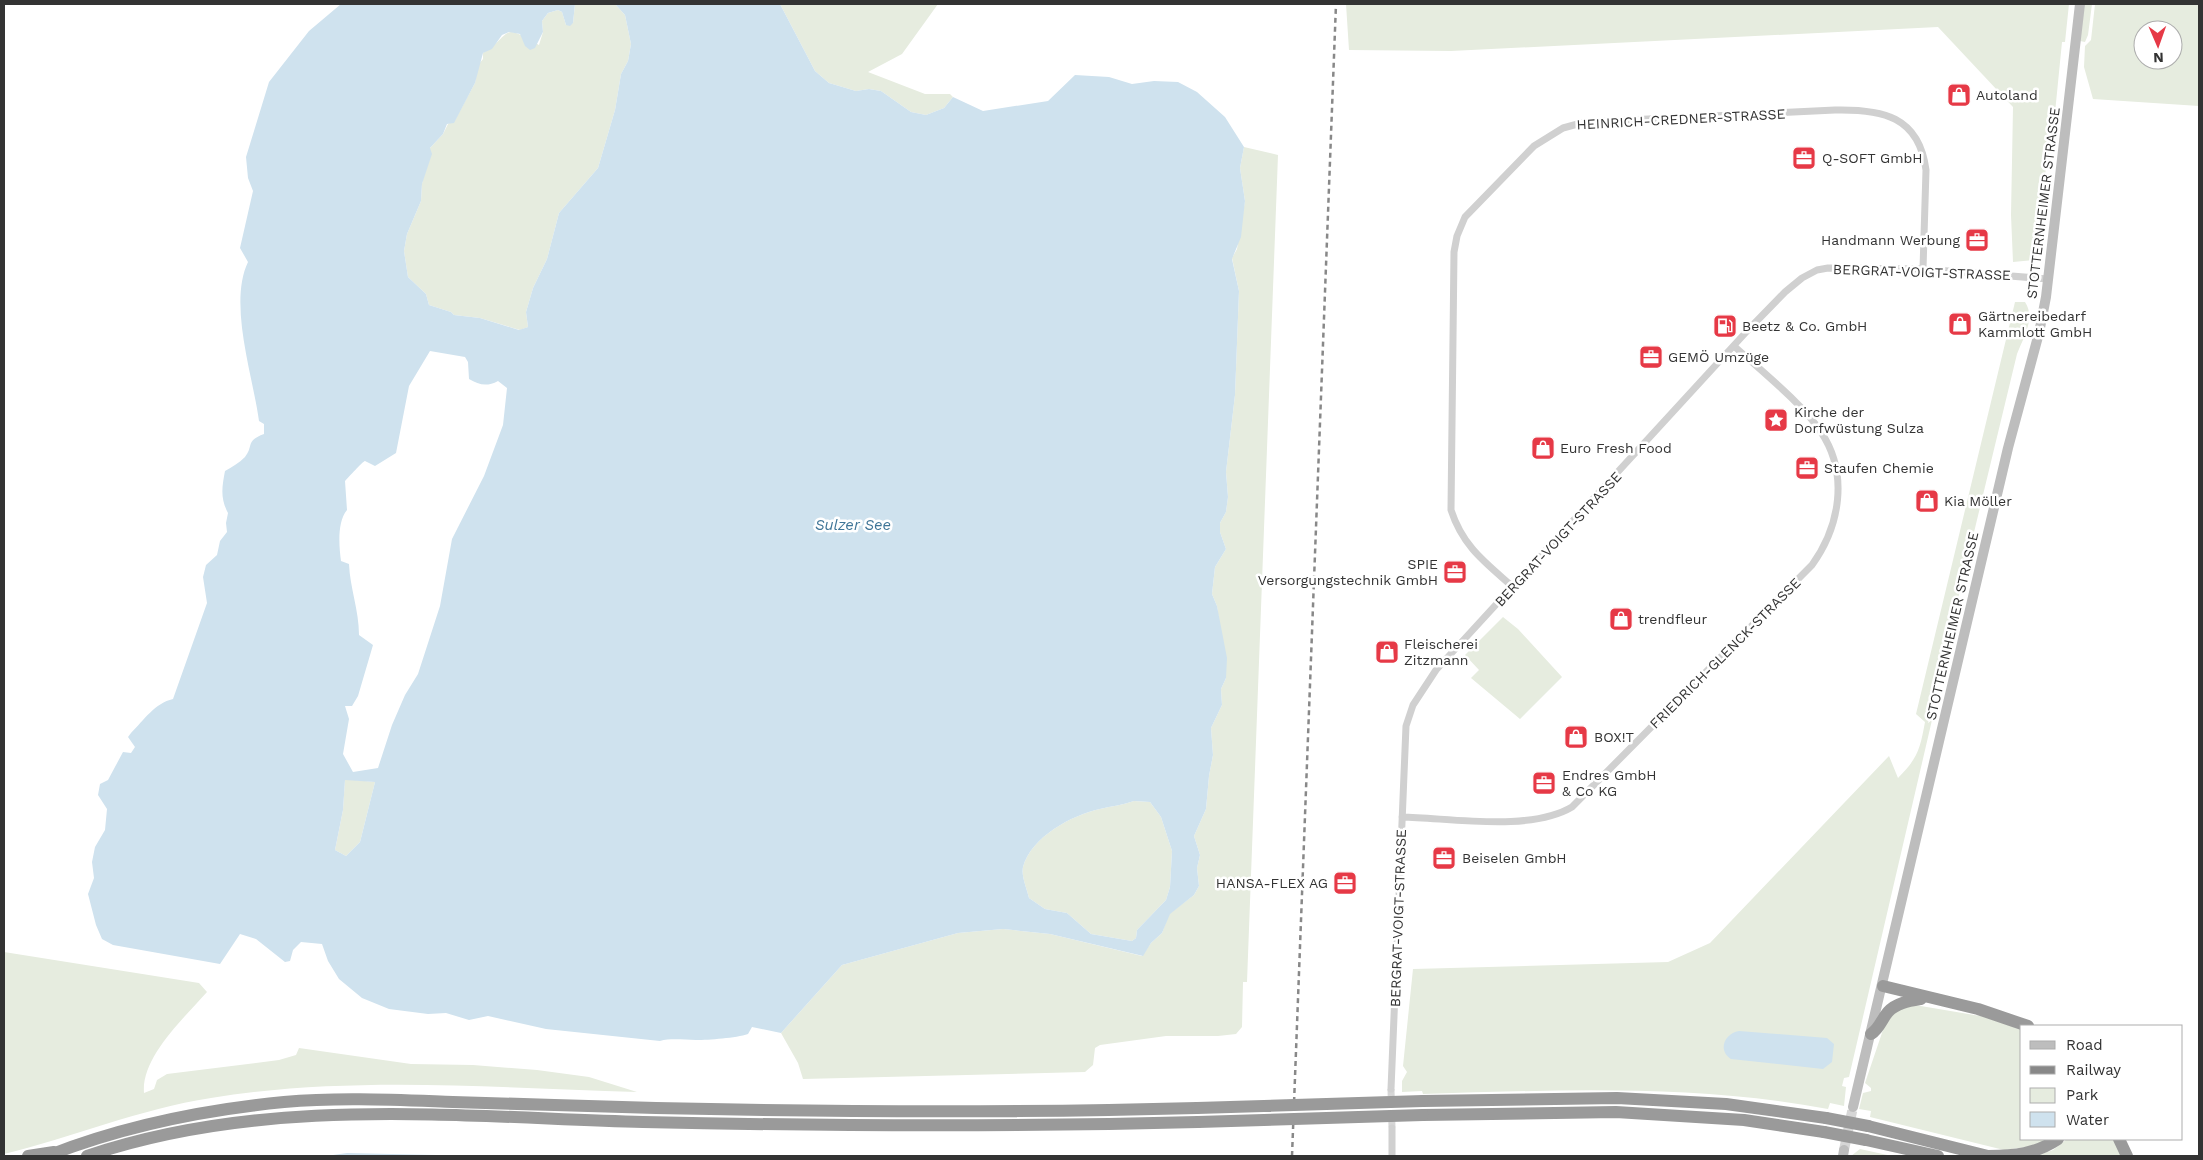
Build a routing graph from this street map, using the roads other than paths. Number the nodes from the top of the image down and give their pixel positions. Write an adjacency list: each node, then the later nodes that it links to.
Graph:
1 (2080, 4): 3 (main road, STOTTERNHEIMER STRASSE)
2 (1923, 269): 3 (street, BERGRAT-VOIGT-STRASSE); 4 (street, BERGRAT-VOIGT-STRASSE); 5 (street, HEINRICH-CREDNER-STRASSE)
3 (2048, 279): 7 (main road, STOTTERNHEIMER STRASSE)
4 (1734, 346): 5 (street, BERGRAT-VOIGT-STRASSE); 6 (street, FRIEDRICH-GLENCK-STRASSE)
5 (1513, 587): 6 (street, BERGRAT-VOIGT-STRASSE)
6 (1402, 817): 11 (street, BERGRAT-VOIGT-STRASSE)
7 (1883, 986): 8 (highway); 10 (main road, STOTTERNHEIMER STRASSE)
8 (1926, 998): 9 (highway); 10 (highway)
9 (2025, 1025)
10 (1871, 1034): 12 (main road, STOTTERNHEIMER STRASSE)
11 (1391, 1089)
12 (1853, 1108)
13 (1392, 1128): 20 (street)
14 (2056, 1140): 22 (highway)
15 (2119, 1140): 23 (highway)
16 (62, 1150): 17 (highway); 18 (highway); 22 (highway, bridge)
17 (28, 1156)
18 (47, 1156)
19 (87, 1156): 21 (highway, bridge)
20 (1392, 1156)
21 (1938, 1156)
22 (1988, 1156)
23 (2127, 1156)

